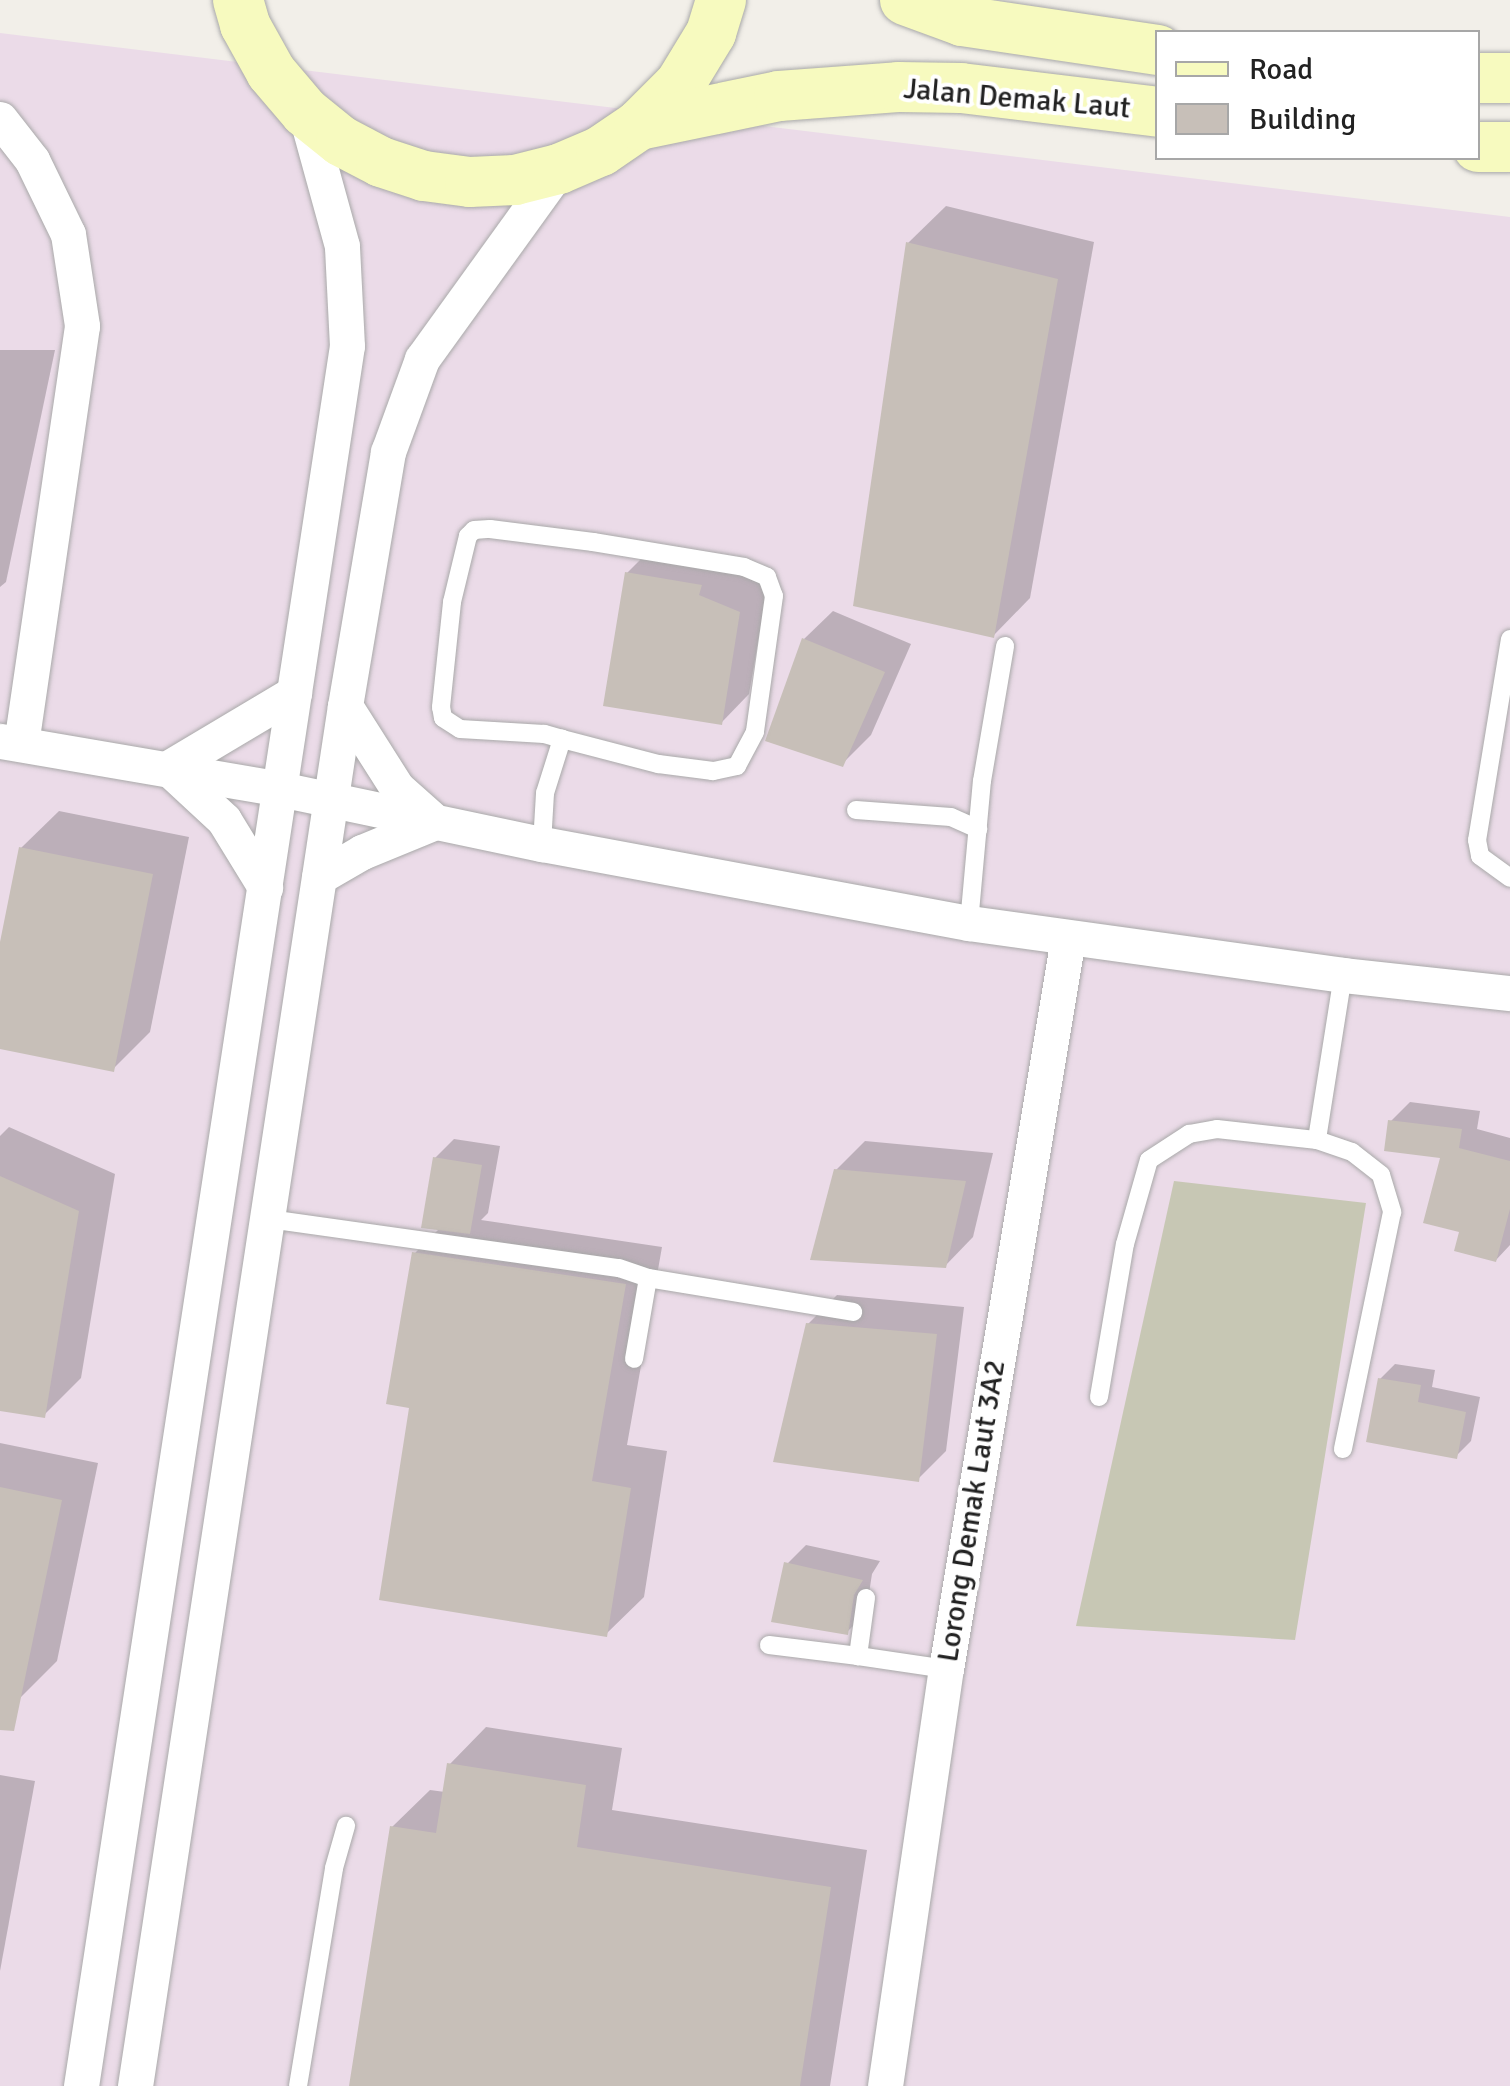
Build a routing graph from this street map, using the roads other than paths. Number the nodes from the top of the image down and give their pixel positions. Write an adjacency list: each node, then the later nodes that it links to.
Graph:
1 (238, 0): 7 (main road)
2 (722, 0): 10 (main road)
3 (905, 0): 4 (main road, Jalan Demak Laut)
4 (1155, 50)
5 (1480, 78): 6 (main road)
6 (1510, 78)
7 (305, 112): 13 (main road); 16 (street)
8 (1155, 112): 10 (main road, Jalan Demak Laut)
9 (0, 119): 19 (street)
10 (639, 126): 13 (main road)
11 (1480, 147): 12 (main road)
12 (1510, 147)
13 (560, 169): 17 (street)
14 (1510, 638): 28 (lane)
15 (1004, 646): 25 (lane)
16 (294, 692): 20 (street); 21 (street)
17 (345, 706): 22 (street); 24 (street)
18 (562, 739): 18 (lane); 26 (lane)
19 (10, 743): 20 (street)
20 (168, 768): 21 (street); 29 (street)
21 (280, 788): 22 (street); 29 (street)
22 (332, 799): 24 (street); 27 (street)
23 (856, 810): 25 (lane)
24 (435, 822): 26 (street); 27 (street)
25 (978, 828): 30 (lane)
26 (542, 844): 30 (street)
27 (319, 877): 35 (street)
28 (1510, 878)
29 (265, 887): 46 (street)
30 (969, 923): 31 (street)
31 (1068, 938): 32 (street); 44 (street, Lorong Demak Laut 3A2)
32 (1343, 975): 33 (street); 34 (lane)
33 (1510, 993)
34 (1318, 1140): 39 (lane); 40 (lane)
35 (269, 1219): 36 (lane); 47 (street)
36 (648, 1278): 37 (lane); 38 (lane)
37 (853, 1312)
38 (634, 1359)
39 (1099, 1397)
40 (1344, 1449)
41 (866, 1598): 43 (lane)
42 (769, 1645): 43 (lane)
43 (858, 1656): 44 (lane)
44 (946, 1670): 49 (street, Lorong Demak Laut 3A2)
45 (346, 1826): 48 (lane)
46 (81, 2086)
47 (135, 2086)
48 (298, 2086)
49 (885, 2086)

